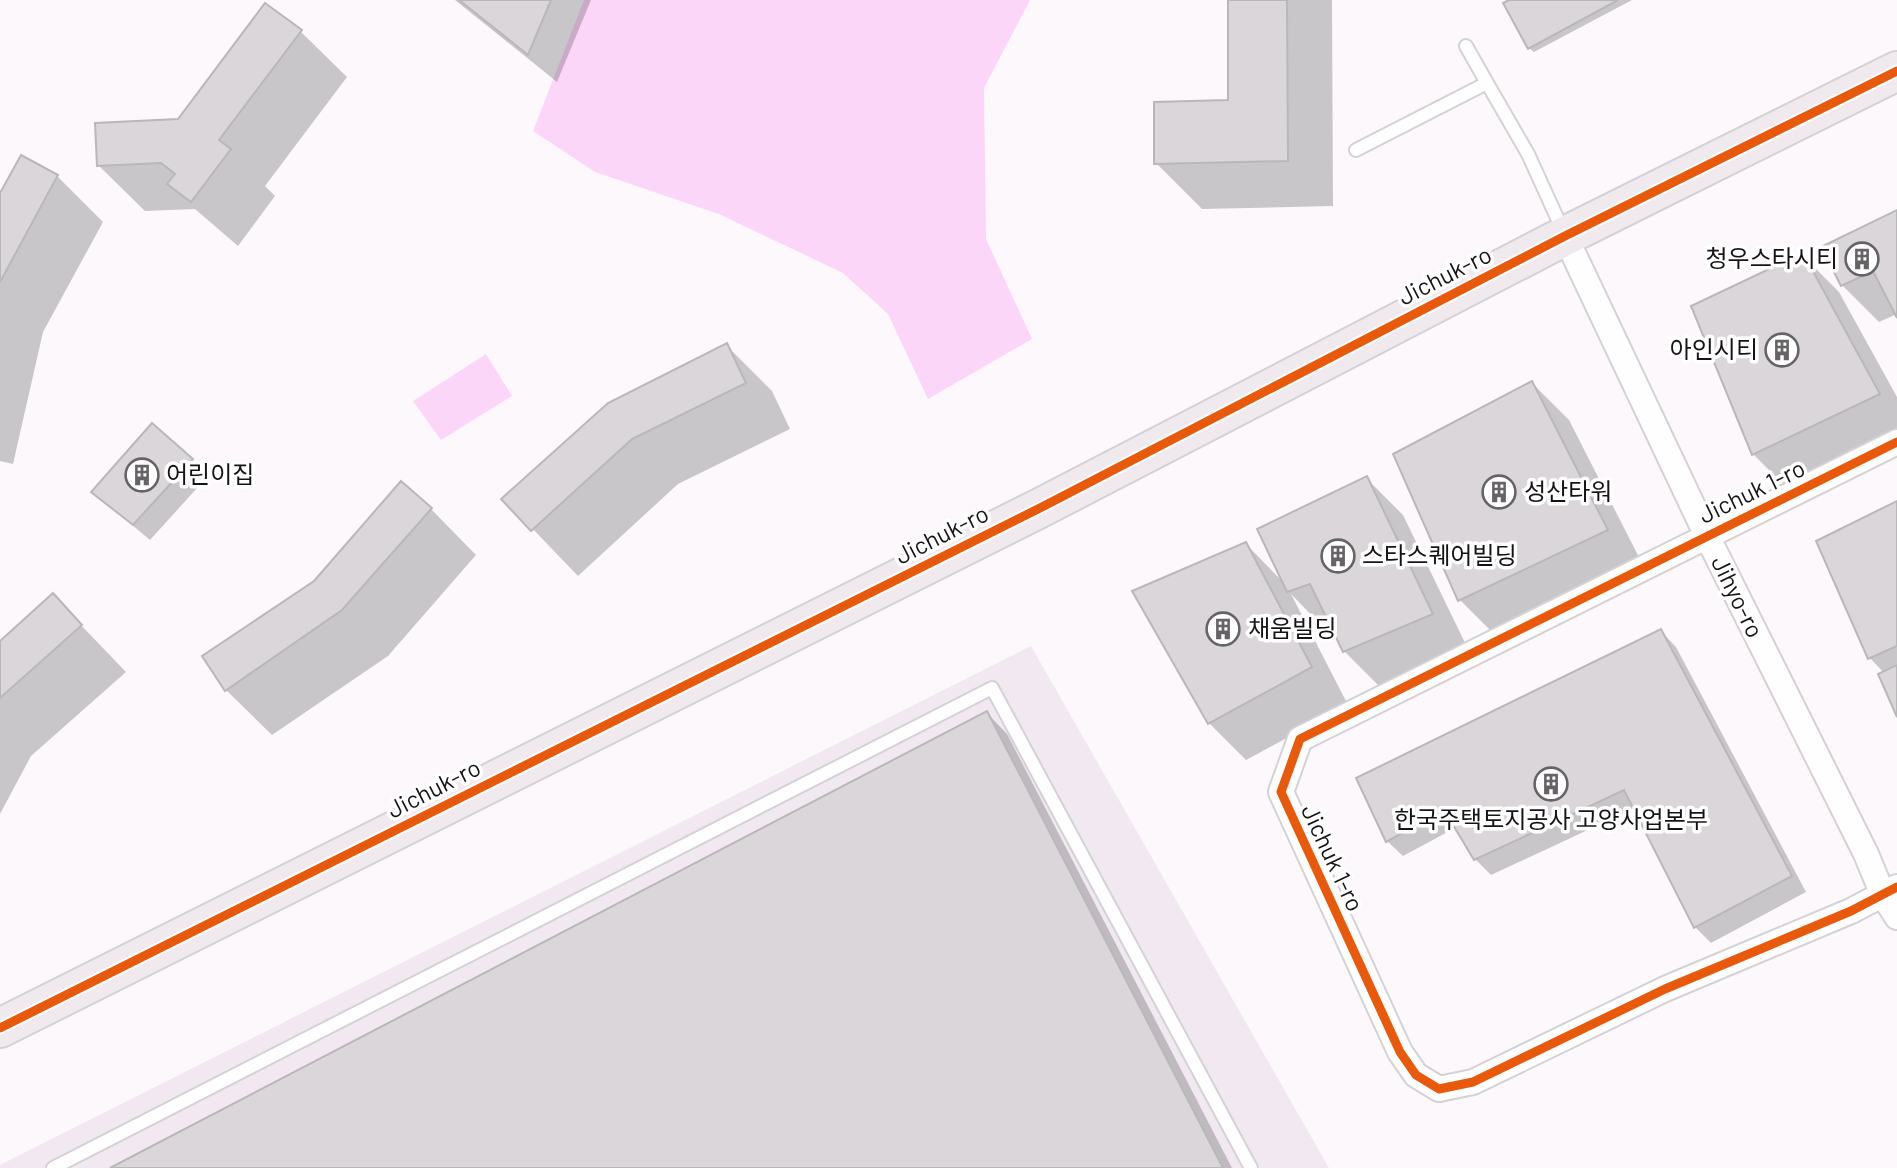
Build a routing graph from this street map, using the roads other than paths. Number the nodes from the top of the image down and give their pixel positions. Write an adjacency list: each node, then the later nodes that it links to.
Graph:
1 (1466, 47): 3 (lane)
2 (1897, 71): 5 (main road, Jichuk-ro)
3 (1487, 83): 4 (lane); 5 (lane)
4 (1356, 150)
5 (1565, 236): 7 (street, Jihyo-ro); 10 (main road, Jichuk-ro)
6 (1897, 442): 7 (street, Jichuk 1-ro)
7 (1707, 536): 8 (street, Jihyo-ro); 8 (street, Jichuk 1-ro)
8 (1890, 891): 9 (street, Jihyo-ro)
9 (1897, 917)
10 (0, 1028)
11 (53, 1168): 12 (lane)
12 (1251, 1168)

